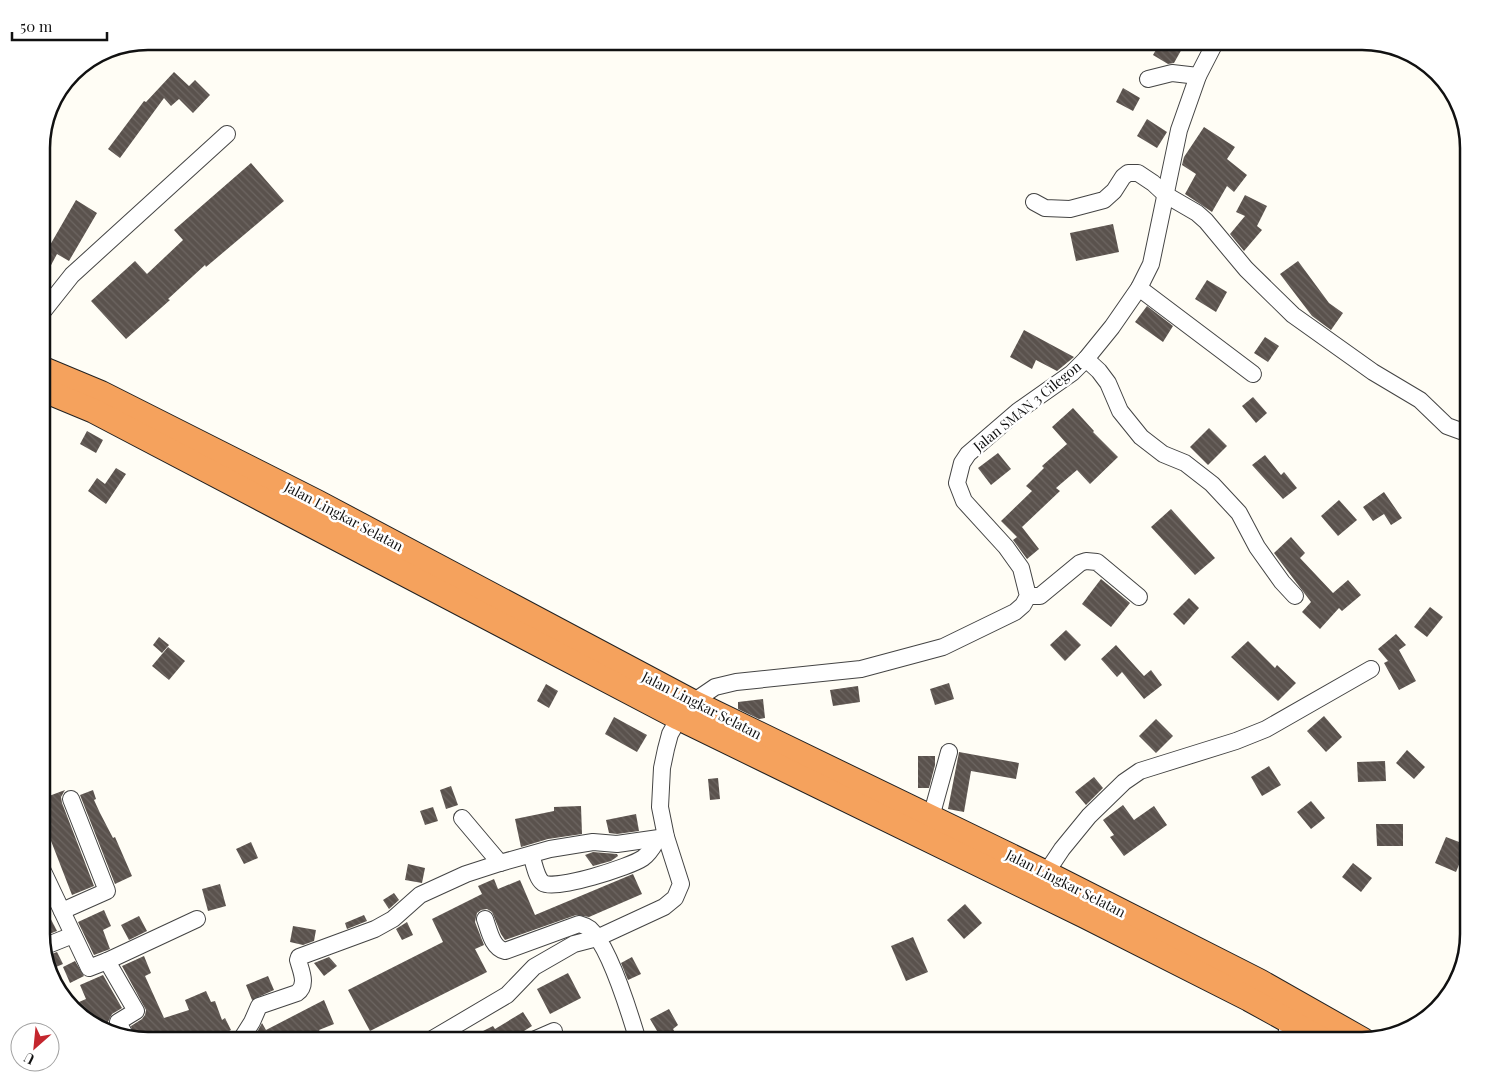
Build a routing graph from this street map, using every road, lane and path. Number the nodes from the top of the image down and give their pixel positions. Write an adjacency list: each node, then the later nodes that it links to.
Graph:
1 (1209, 50): 2 (street, Jalan SMAN 3 Cilegon)
2 (1198, 76): 3 (street); 5 (street, Jalan SMAN 3 Cilegon)
3 (1148, 79)
4 (227, 134): 8 (street)
5 (1166, 195): 6 (street); 7 (street, Jalan SMAN 3 Cilegon); 13 (street)
6 (1034, 202)
7 (1139, 288): 9 (street, Jalan SMAN 3 Cilegon); 11 (street)
8 (50, 304)
9 (1086, 359): 14 (street, Jalan SMAN 3 Cilegon); 15 (street)
10 (50, 371): 18 (highway, Jalan Lingkar Selatan)
11 (1254, 374)
12 (50, 392): 18 (highway, Jalan Lingkar Selatan)
13 (1460, 431)
14 (1028, 596): 16 (street); 18 (street)
15 (1295, 596)
16 (1139, 597)
17 (1371, 669): 26 (street)
18 (686, 710): 21 (highway, Jalan Lingkar Selatan); 23 (street); 35 (highway, Jalan Lingkar Selatan)
19 (949, 752): 21 (street)
20 (71, 800): 28 (street)
21 (931, 817): 26 (highway, Jalan Lingkar Selatan)
22 (462, 818): 25 (street)
23 (661, 839): 24 (street); 24 (street); 32 (street)
24 (531, 855): 25 (street)
25 (500, 863): 39 (street)
26 (1046, 873): 35 (highway, Jalan Lingkar Selatan)
27 (50, 885): 28 (street)
28 (62, 911): 31 (street)
29 (197, 919): 34 (street)
30 (484, 919): 32 (street)
31 (73, 935): 33 (street); 34 (street)
32 (597, 938): 40 (street); 42 (street)
33 (51, 944)
34 (107, 961): 36 (street)
35 (1254, 990): 38 (highway, Jalan Lingkar Selatan); 43 (highway, Jalan Lingkar Selatan)
36 (122, 1029)
37 (554, 1030): 41 (street)
38 (1287, 1031)
39 (246, 1032)
40 (448, 1032)
41 (550, 1032)
42 (635, 1032)
43 (1346, 1032)

